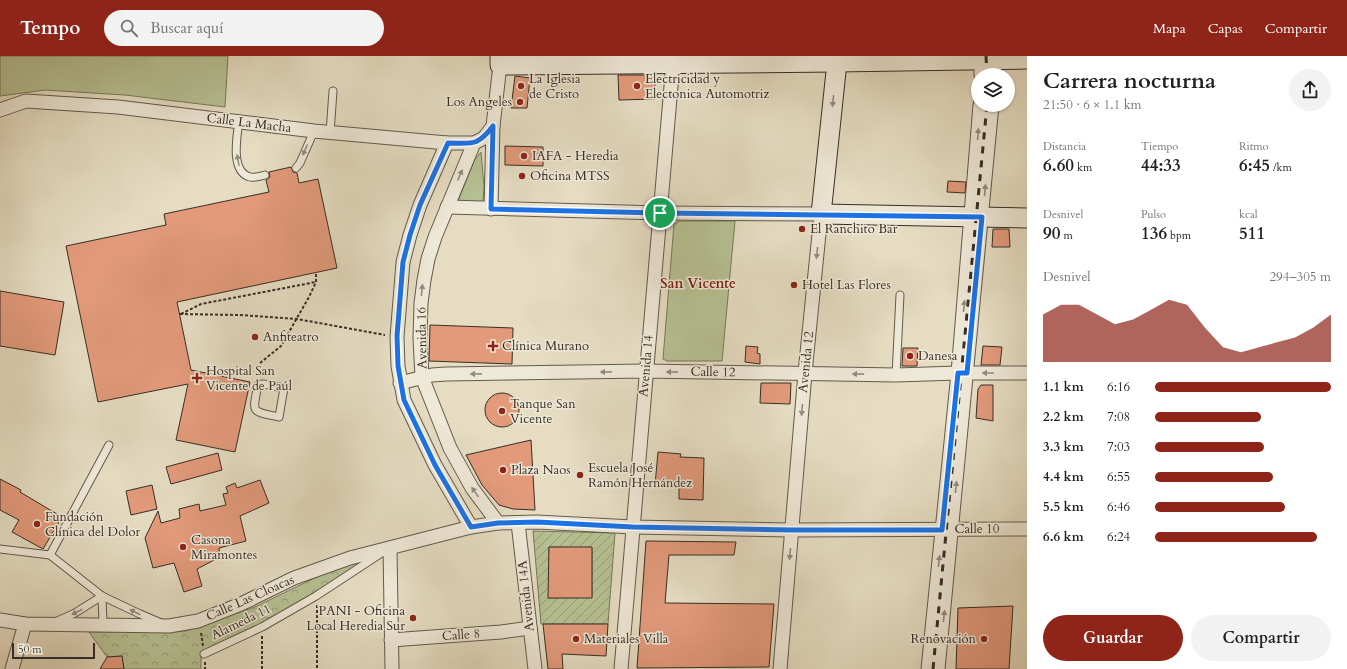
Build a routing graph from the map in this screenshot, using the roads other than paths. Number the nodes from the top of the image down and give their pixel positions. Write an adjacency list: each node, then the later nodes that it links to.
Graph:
1 (839, 59): 2 (main road); 5 (main road); 22 (main road, Avenida 12, one-way to 22)
2 (875, 59): 6 (main road)
3 (1027, 59): 6 (main road)
4 (500, 60): 5 (main road); 12 (street)
5 (678, 61): 21 (street, Avenida 14)
6 (988, 67)
7 (333, 91): 14 (lane)
8 (0, 108): 11 (street, Calle La Macha)
9 (980, 112): 23 (street, one-way to 9)
10 (991, 112): 23 (street, one-way to 10)
11 (238, 121): 13 (street, Calle La Macha); 18 (lane, one-way to 11)
12 (493, 126): 16 (street); 20 (street)
13 (314, 131): 14 (street, Calle La Macha); 17 (lane, one-way to 17)
14 (330, 133): 15 (street, Calle La Macha)
15 (448, 143): 16 (street, Calle La Macha); 32 (street, Avenida 16)
16 (474, 143): 19 (street, Avenida 16, one-way to 16)
17 (296, 168)
18 (265, 175)
19 (447, 207): 20 (street); 31 (street, Avenida 16, one-way to 19)
20 (491, 209): 21 (street)
21 (660, 213): 22 (street); 26 (street, Avenida 14)
22 (821, 214): 23 (main road); 27 (street, Avenida 12, one-way to 27)
23 (977, 217): 24 (main road); 28 (street, one-way to 23)
24 (1027, 218)
25 (900, 295): 30 (lane)
26 (645, 371): 27 (street, Calle 12, one-way to 26); 31 (street, Calle 12, one-way to 31); 38 (street, Avenida 14)
27 (805, 373): 30 (street, Calle 12, one-way to 27); 40 (street, Avenida 12, one-way to 40)
28 (963, 373): 29 (street, Calle 12, one-way to 28); 30 (street, Calle 12); 41 (street, one-way to 28)
29 (1027, 373)
30 (896, 375)
31 (422, 377): 32 (street, Calle 12); 35 (street, Avenida 16, one-way to 31)
32 (400, 383): 37 (street, Avenida 16)
33 (279, 417): 33 (lane)
34 (109, 445): 44 (lane)
35 (498, 523): 36 (street, Calle 10); 37 (street, Calle 10)
36 (518, 523): 38 (street, Calle 10); 51 (street, Avenida 14A)
37 (471, 527): 43 (street, Calle Las Cloacas)
38 (633, 527): 40 (street, Calle 10); 57 (street, Avenida 14)
39 (1027, 529): 41 (street, Calle 10)
40 (792, 530): 41 (street, Calle 10); 58 (street, Avenida 12, one-way to 58)
41 (947, 530): 59 (street, one-way to 41); 60 (street, one-way to 41)
42 (0, 548): 44 (lane)
43 (390, 548): 50 (street, Calle Las Cloacas); 52 (street); 53 (lane, Alameda 11)
44 (50, 555): 45 (lane)
45 (102, 596): 48 (lane, one-way to 48); 49 (lane); 50 (lane, one-way to 45)
46 (0, 620): 47 (street, Calle Las Cloacas)
47 (25, 624): 48 (street, Calle Las Cloacas); 54 (street)
48 (50, 624): 49 (street, Calle Las Cloacas)
49 (103, 624): 50 (street, Calle Las Cloacas)
50 (169, 626)
51 (530, 628): 52 (street, Calle 8); 56 (street, Avenida 14A)
52 (391, 640): 55 (street)
53 (204, 654)
54 (12, 669)
55 (392, 669)
56 (535, 669)
57 (621, 669)
58 (780, 669)
59 (928, 669)
60 (938, 669)

